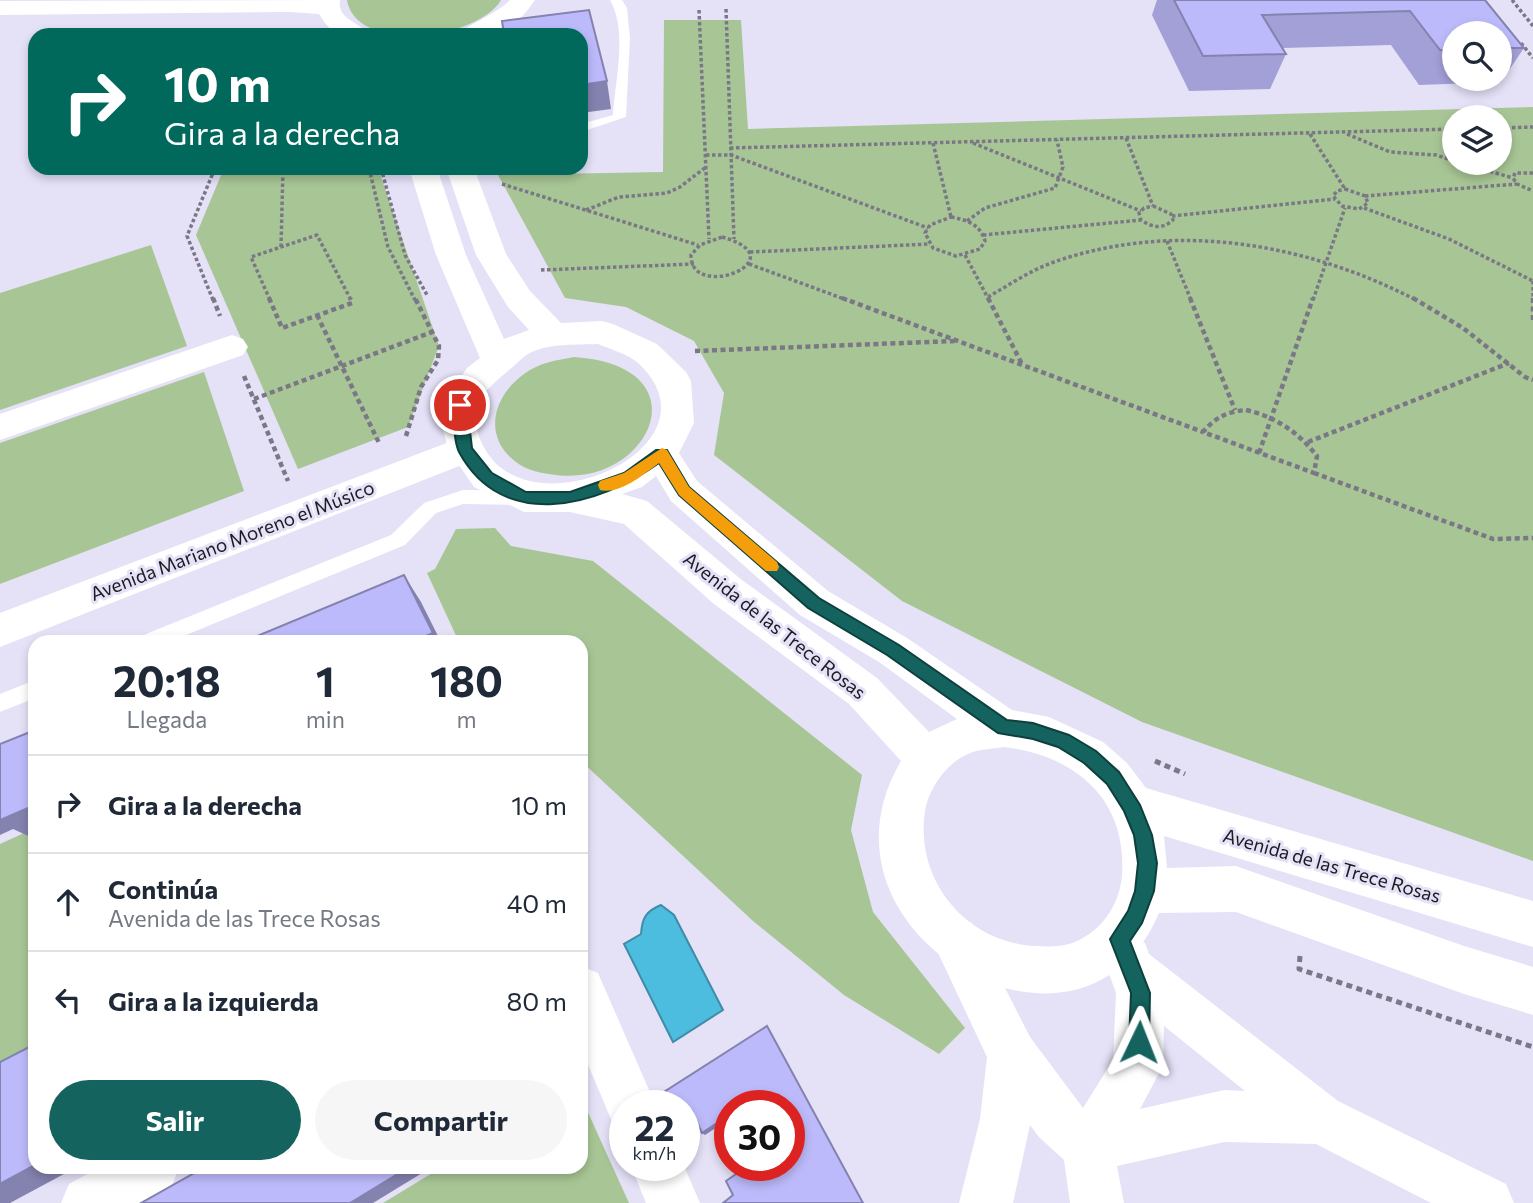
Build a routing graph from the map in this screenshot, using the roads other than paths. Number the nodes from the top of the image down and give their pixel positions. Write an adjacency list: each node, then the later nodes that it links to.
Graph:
1 (523, 0): 6 (street)
2 (616, 0): 7 (lane)
3 (327, 4): 4 (street); 5 (street)
4 (0, 8)
5 (342, 28)
6 (488, 28)
7 (588, 126)
8 (425, 175): 12 (street)
9 (462, 175): 10 (street)
10 (554, 335): 12 (street); 15 (street)
11 (232, 347): 13 (street)
12 (497, 360): 14 (street)
13 (0, 427)
14 (465, 449): 16 (street); 18 (street, Avenida Mariano Moreno el Músico)
15 (662, 454): 17 (street); 22 (street)
16 (524, 498): 17 (street); 19 (lane)
17 (570, 498): 23 (street, Avenida de las Trece Rosas)
18 (0, 630)
19 (165, 635)
20 (28, 692): 21 (lane)
21 (0, 703)
22 (1004, 728): 23 (street); 24 (street)
23 (928, 760): 27 (street)
24 (1131, 805): 25 (street); 26 (street, Avenida de las Trece Rosas)
25 (1145, 891): 28 (street); 29 (street)
26 (1533, 924)
27 (955, 940): 28 (street); 31 (street)
28 (1126, 955): 33 (street); 34 (street)
29 (1533, 991)
30 (588, 1006): 32 (street)
31 (1012, 1055): 34 (street); 39 (street)
32 (624, 1090)
33 (1321, 1119): 34 (street); 41 (street)
34 (1088, 1147): 40 (street)
35 (140, 1174): 37 (street)
36 (663, 1181): 38 (street)
37 (88, 1203)
38 (673, 1203)
39 (986, 1203)
40 (1097, 1203)
41 (1488, 1203)

